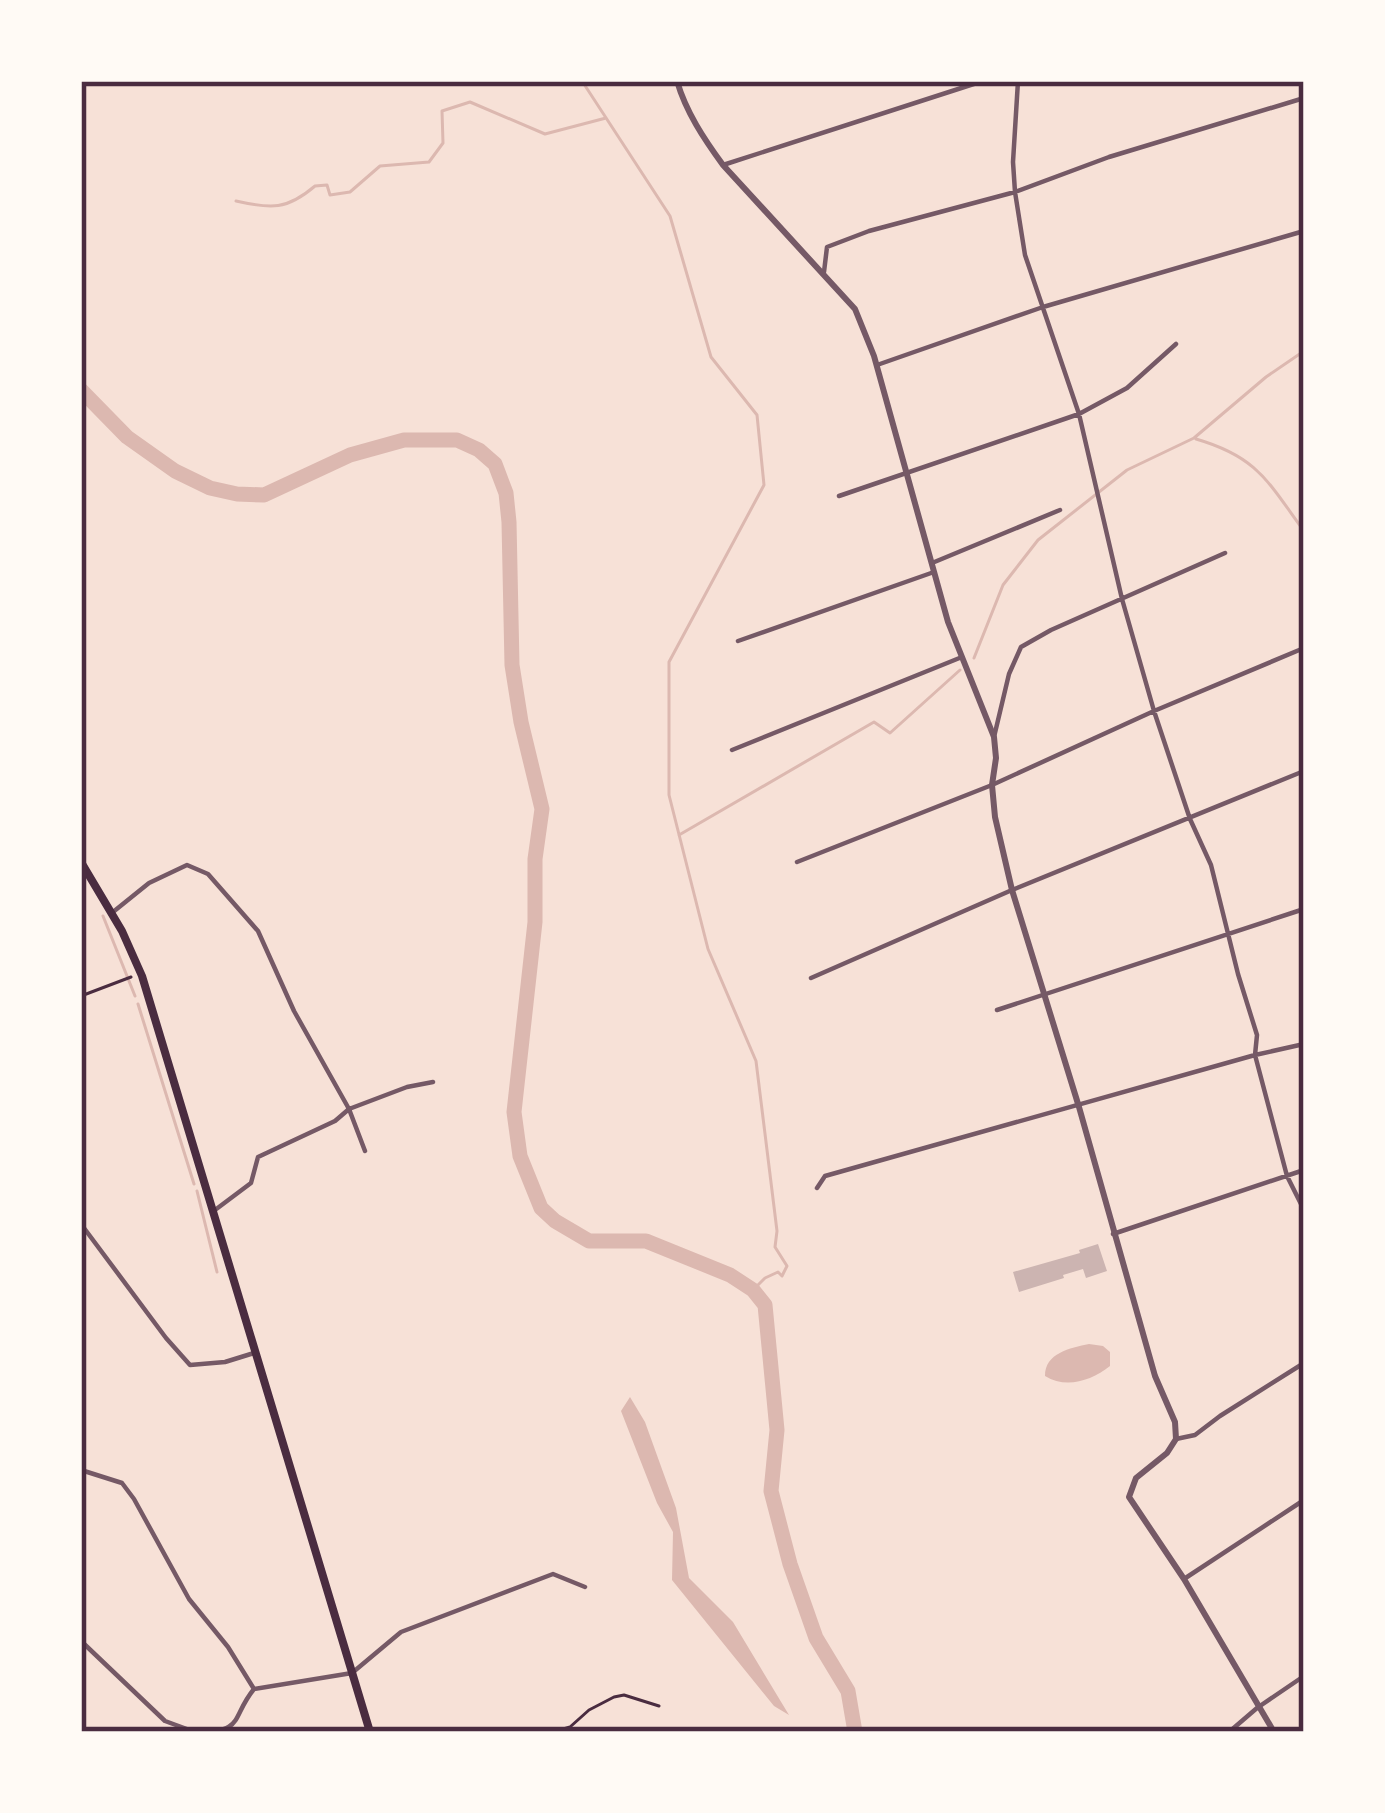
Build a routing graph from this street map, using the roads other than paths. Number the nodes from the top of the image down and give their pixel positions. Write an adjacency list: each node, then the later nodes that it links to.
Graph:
1 (677, 81): 5 (street)
2 (983, 81): 5 (street)
3 (1018, 81): 6 (street)
4 (1304, 98): 6 (street)
5 (723, 165): 8 (street)
6 (1015, 192): 8 (street); 9 (street)
7 (1304, 231): 9 (street)
8 (824, 272): 11 (street)
9 (1043, 307): 11 (street); 12 (street)
10 (1176, 344): 12 (street)
11 (877, 365): 13 (street)
12 (1078, 415): 13 (street); 18 (street)
13 (905, 473): 14 (street); 17 (street)
14 (839, 496)
15 (1060, 510): 17 (street)
16 (1226, 553): 18 (street)
17 (933, 568): 19 (street); 21 (street)
18 (1122, 599): 22 (street); 23 (street)
19 (738, 641)
20 (1304, 648): 22 (street)
21 (962, 657): 23 (street); 24 (street)
22 (1154, 711): 26 (street); 27 (street)
23 (994, 737): 26 (street)
24 (732, 750)
25 (1304, 771): 27 (street)
26 (992, 784): 29 (street); 30 (street)
27 (1190, 819): 30 (street); 33 (street)
28 (81, 862): 32 (main road)
29 (797, 862)
30 (1012, 890): 34 (street); 35 (street)
31 (1304, 910): 33 (street)
32 (111, 914): 41 (street); 47 (main road)
33 (1229, 934): 35 (street); 38 (street)
34 (811, 978)
35 (1045, 993): 36 (street); 40 (street)
36 (997, 1010)
37 (1304, 1044): 38 (street)
38 (1255, 1054): 40 (street); 44 (street)
39 (433, 1082): 41 (street)
40 (1078, 1107): 45 (street); 49 (street)
41 (349, 1109): 42 (street); 47 (street)
42 (365, 1151)
43 (1304, 1170): 44 (street)
44 (1287, 1175): 46 (street); 49 (street)
45 (817, 1188)
46 (1304, 1210)
47 (214, 1211): 50 (main road)
48 (81, 1224): 50 (street)
49 (1113, 1234): 52 (street)
50 (254, 1353): 58 (main road)
51 (1304, 1364): 52 (street)
52 (1176, 1439): 55 (street)
53 (81, 1470): 60 (street)
54 (1304, 1500): 55 (street)
55 (1184, 1579): 61 (street)
56 (585, 1587): 58 (street)
57 (81, 1641): 62 (street)
58 (352, 1673): 60 (street); 63 (main road)
59 (1304, 1676): 61 (street)
60 (254, 1688): 62 (street)
61 (1257, 1708): 64 (street); 65 (street)
62 (196, 1732)
63 (370, 1732)
64 (1229, 1732)
65 (1274, 1732)

